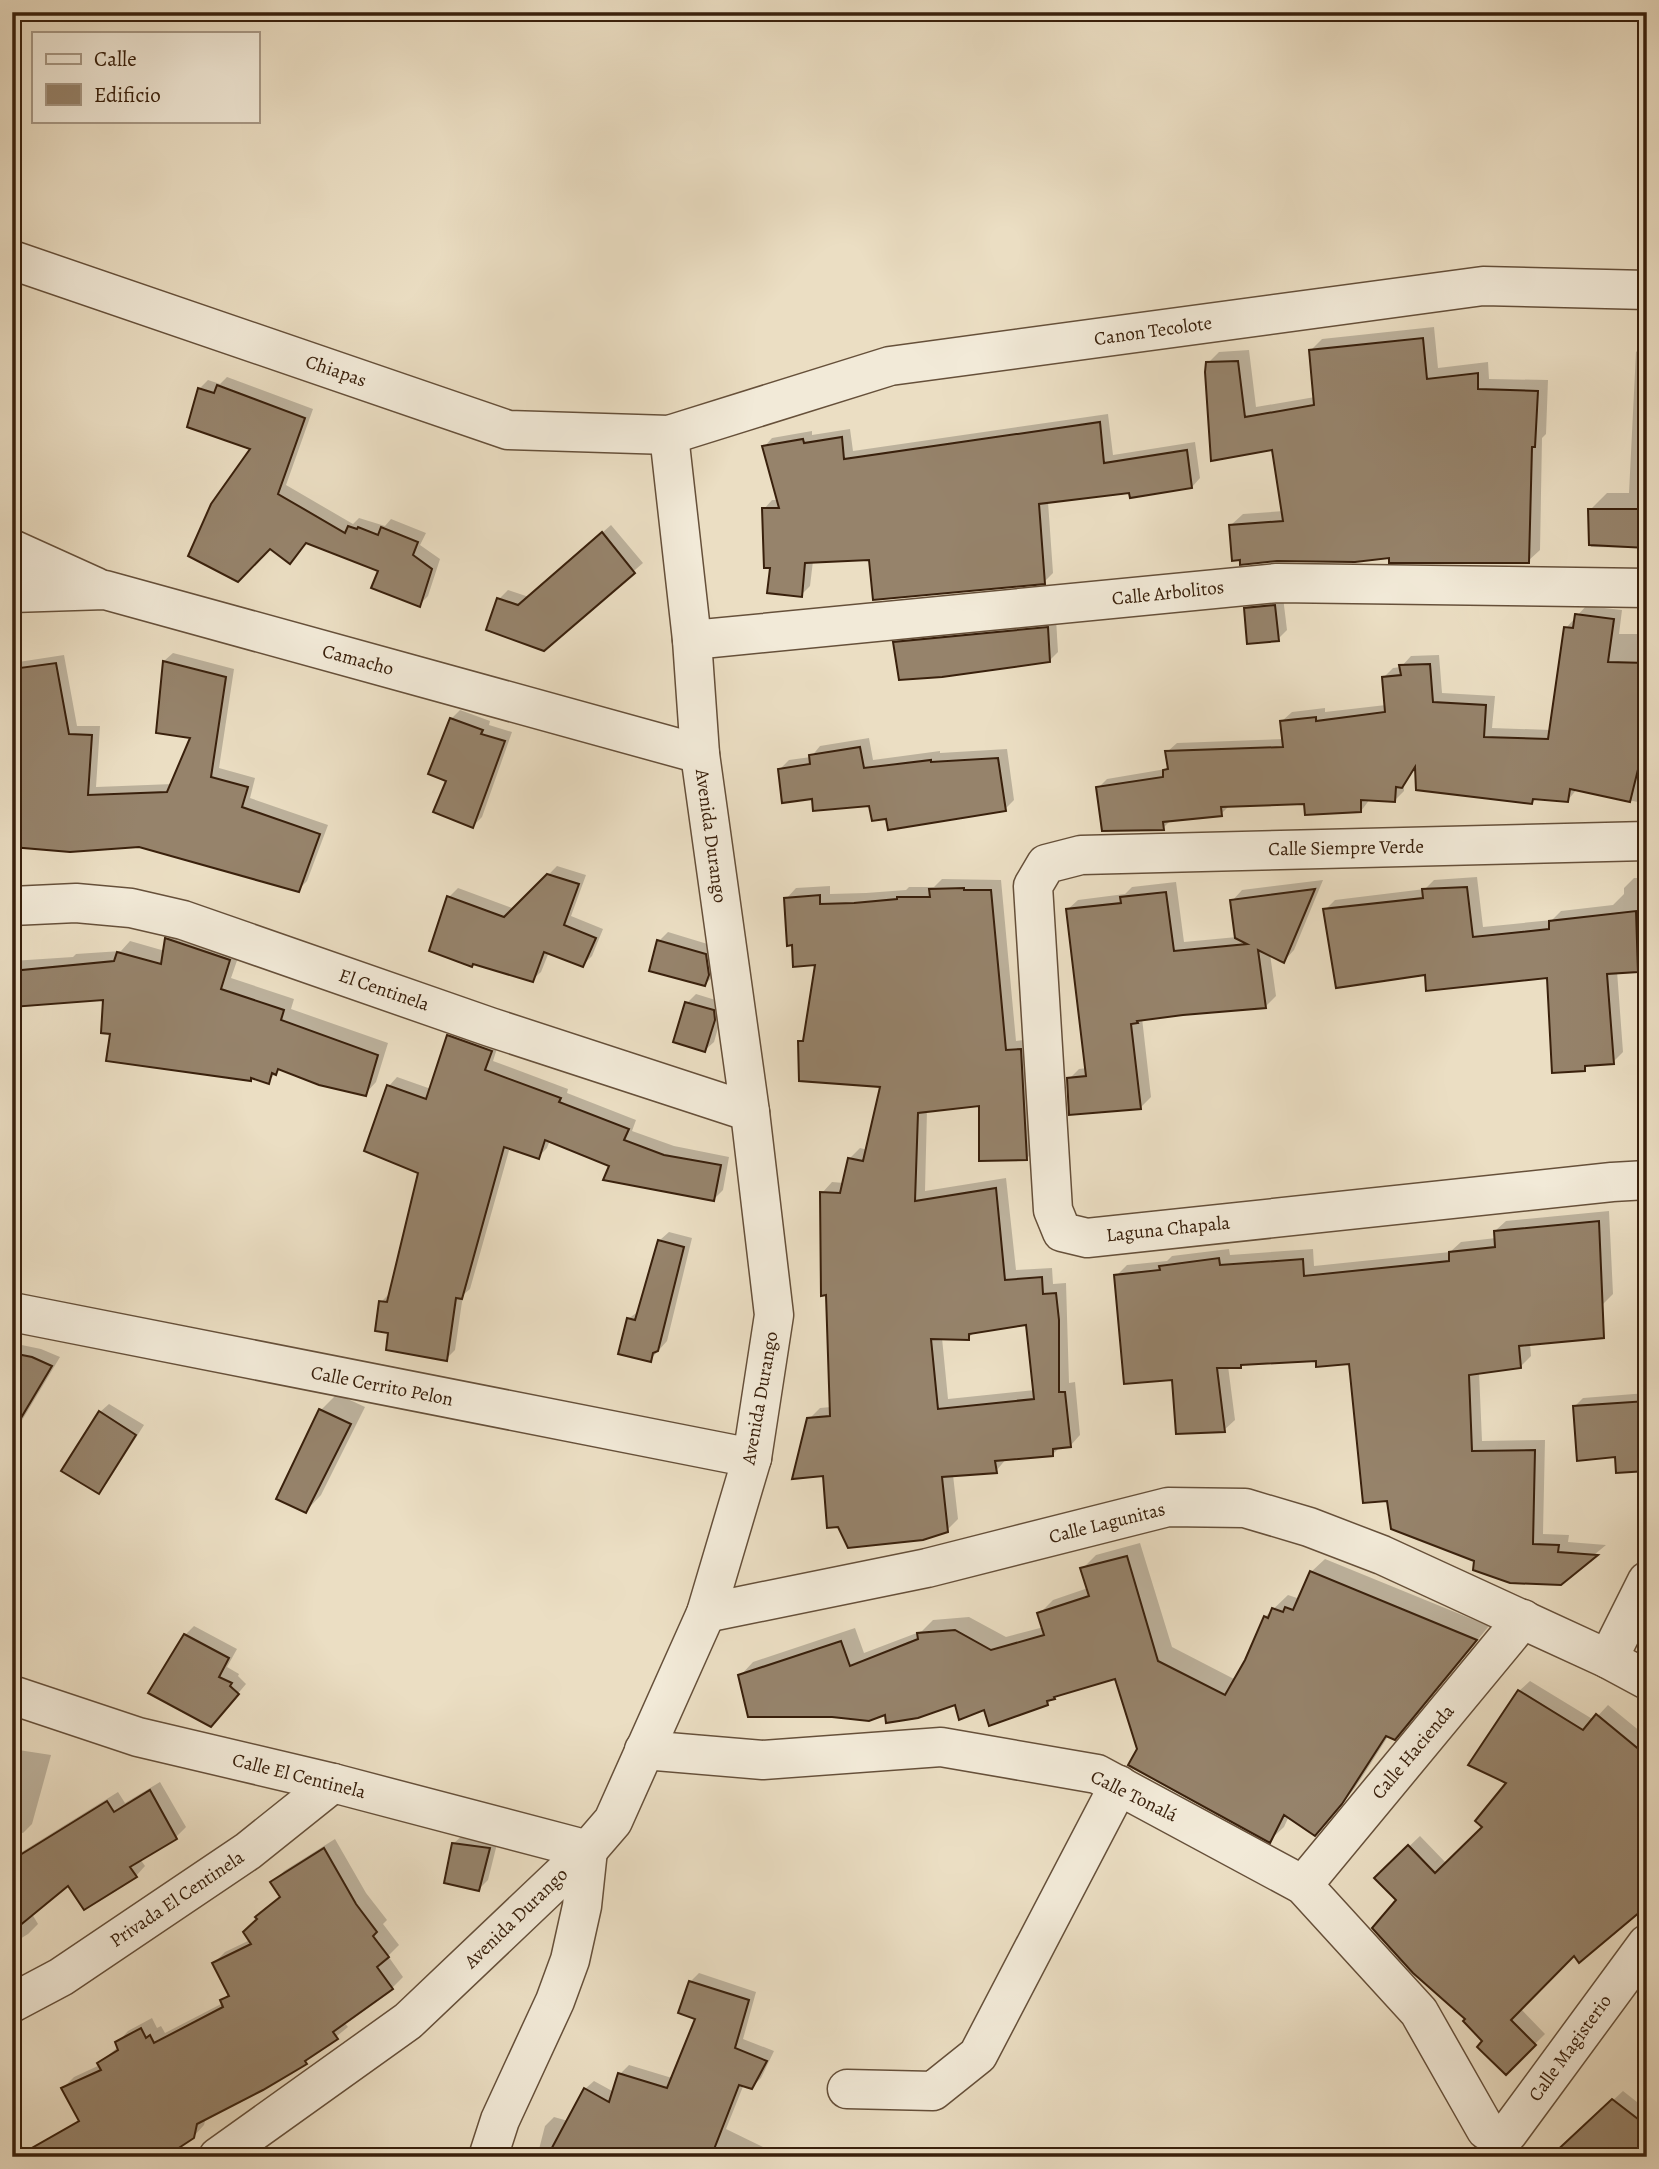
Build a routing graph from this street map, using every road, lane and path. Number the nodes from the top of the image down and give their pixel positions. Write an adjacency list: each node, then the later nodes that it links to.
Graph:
1 (12, 260): 3 (street, Chiapas)
2 (1647, 290): 3 (street, Canon Tecolote)
3 (669, 435): 8 (street, Avenida Durango)
4 (12, 549): 6 (street)
5 (1647, 588): 8 (street, Calle Arbolitos)
6 (104, 590): 7 (street, Camacho); 9 (street, Camacho)
7 (12, 593)
8 (692, 639): 9 (street, Avenida Durango)
9 (700, 754): 13 (street, Avenida Durango)
10 (1647, 841): 11 (street, Calle Siempre Verde)
11 (1046, 864): 14 (street, Laguna Chapala)
12 (12, 906): 13 (street, El Centinela)
13 (750, 1112): 16 (street, Avenida Durango)
14 (1647, 1180)
15 (12, 1312): 16 (street, Calle Cerrito Pelon)
16 (752, 1458): 18 (street, Avenida Durango)
17 (1647, 1581): 20 (street)
18 (706, 1613): 19 (street, Calle Lagunitas); 23 (street, Avenida Durango)
19 (1523, 1619): 20 (street, Calle Lagunitas); 27 (street, Calle Hacienda)
20 (1608, 1659): 21 (street, Calle Lagunitas)
21 (1647, 1680)
22 (12, 1695): 24 (street, Calle El Centinela)
23 (643, 1750): 25 (street, Calle Tonalá); 26 (street, Avenida Durango)
24 (333, 1783): 26 (street, Calle El Centinela); 29 (street, Privada El Centinela)
25 (1119, 1786): 27 (street, Calle Tonalá); 30 (street)
26 (588, 1850): 32 (street, Avenida Durango); 33 (street)
27 (1303, 1885): 31 (street, Calle Tonalá)
28 (1647, 1944): 31 (street, Calle Magisterio)
29 (12, 2003)
30 (847, 2089)
31 (1486, 2130)
32 (218, 2157)
33 (488, 2157)

